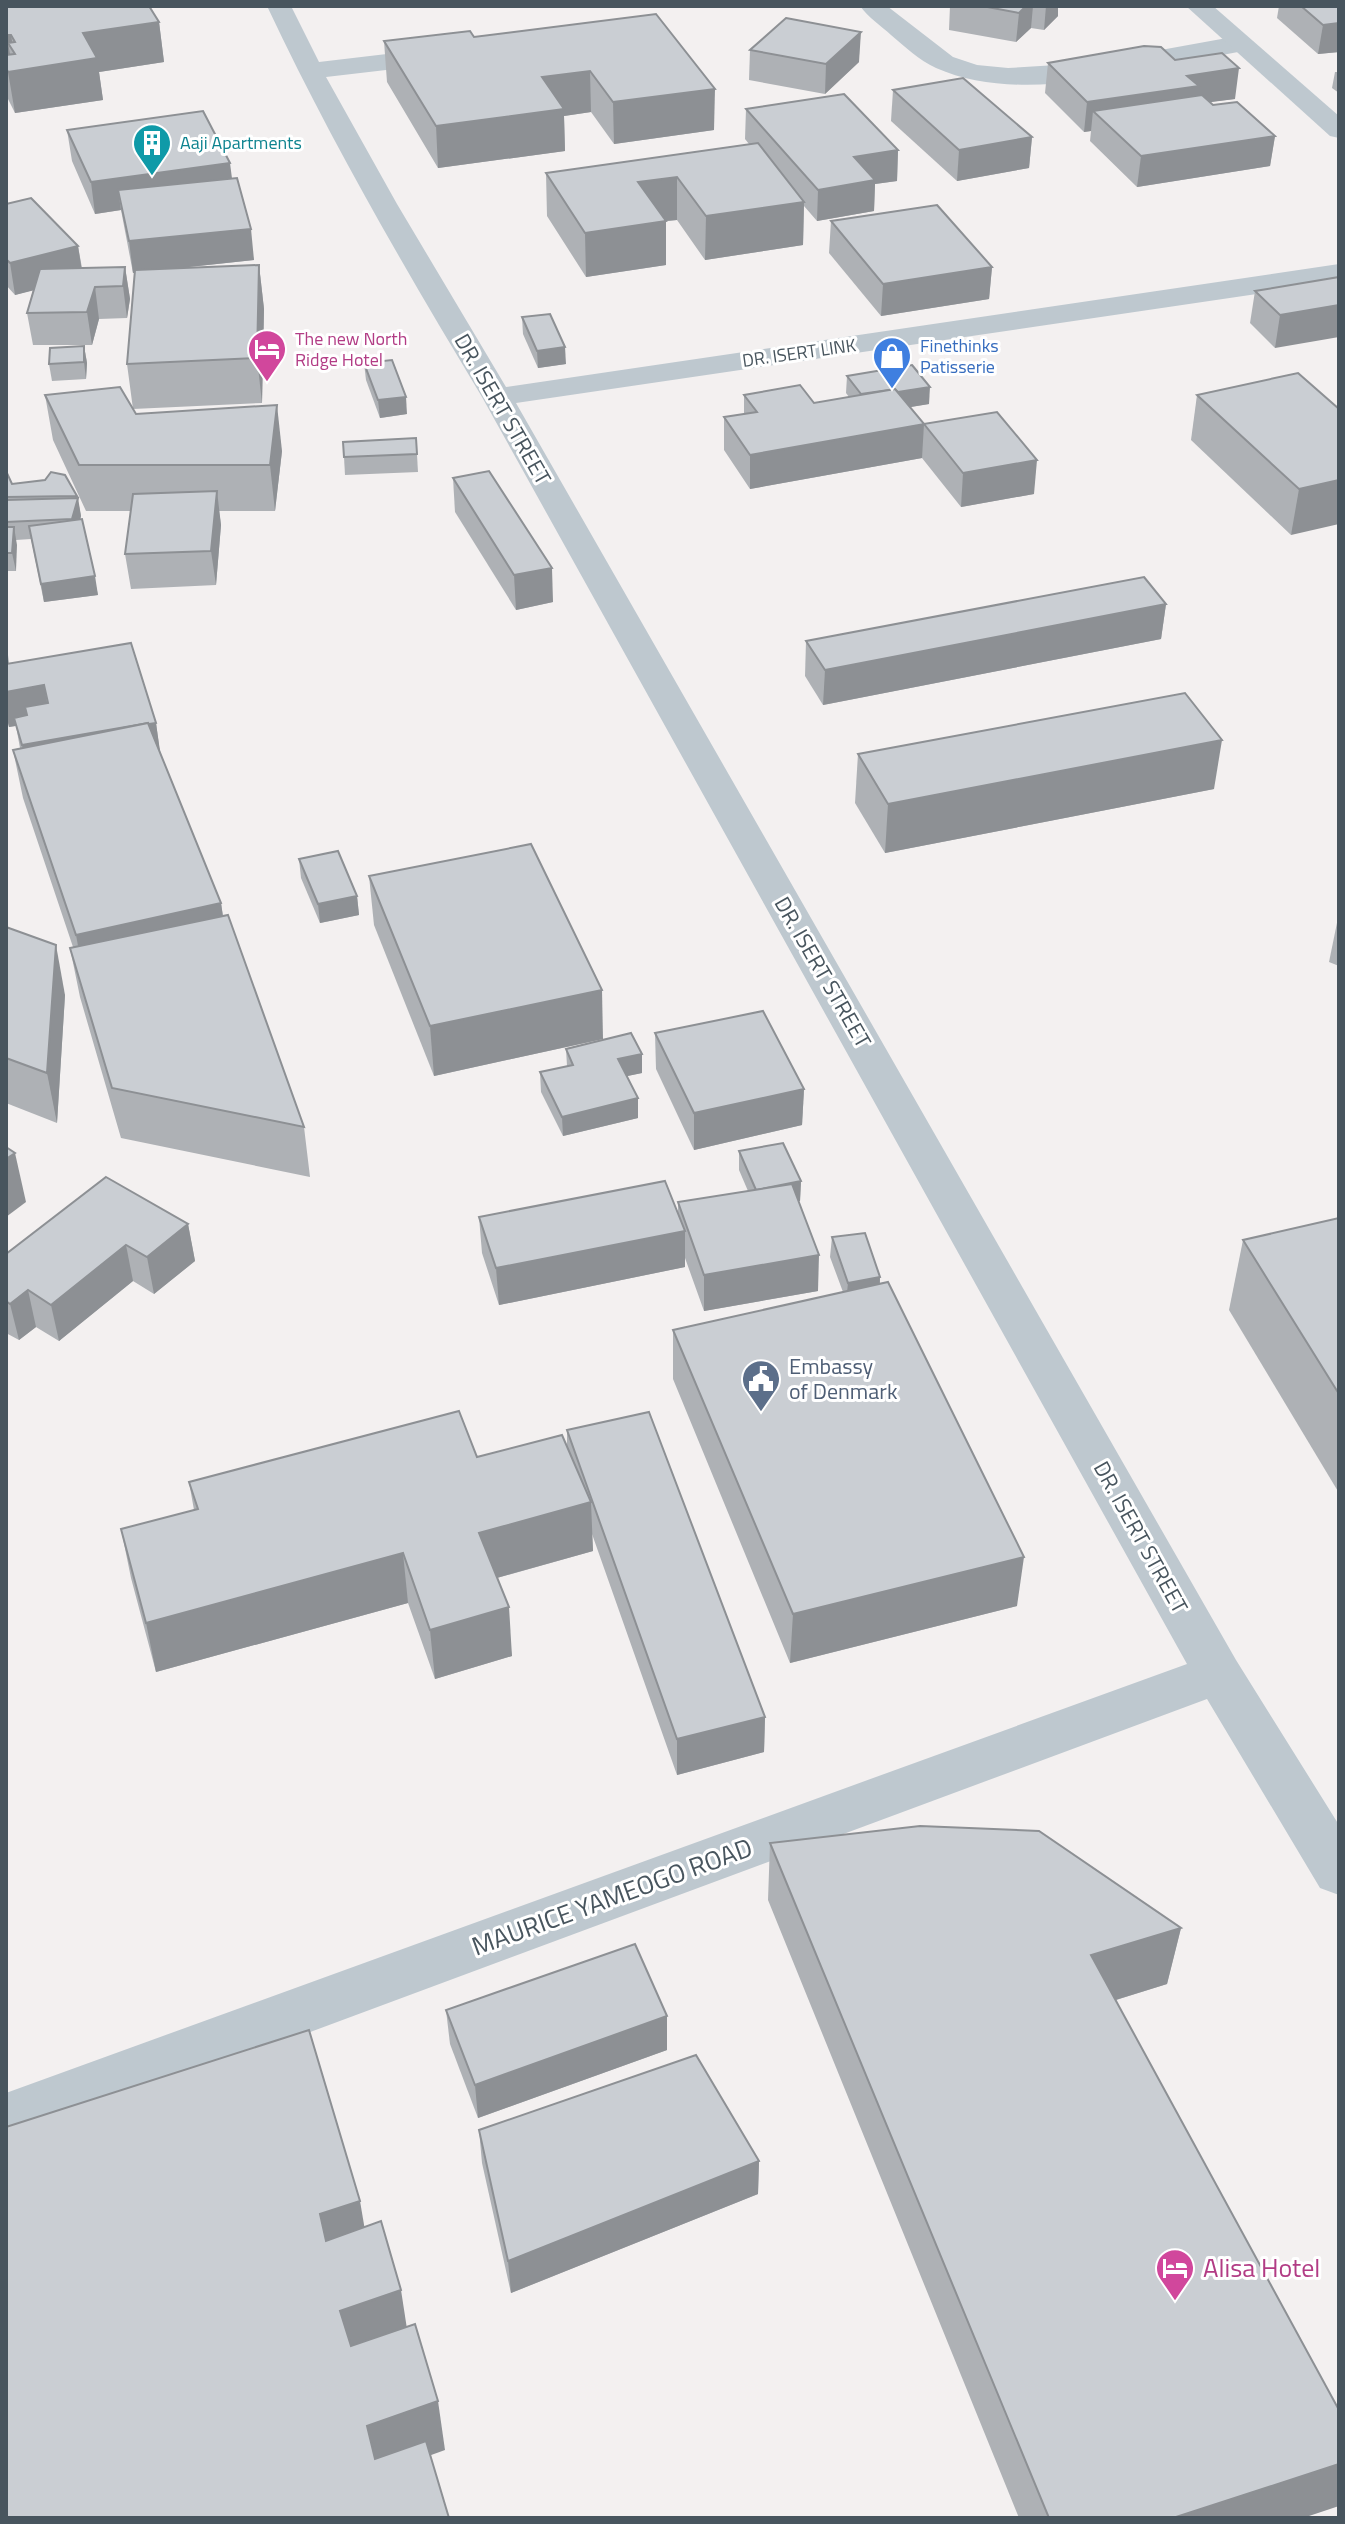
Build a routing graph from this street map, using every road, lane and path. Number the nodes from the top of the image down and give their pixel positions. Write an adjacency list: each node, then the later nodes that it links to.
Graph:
1 (279, 6): 6 (street, DR. ISERT STREET)
2 (872, 6): 4 (street)
3 (1198, 6): 4 (street)
4 (1238, 44): 7 (street)
5 (471, 52): 6 (street)
6 (309, 71): 9 (street, DR. ISERT STREET)
7 (1339, 130)
8 (1339, 273): 9 (street, DR. ISERT LINK)
9 (497, 397): 10 (street, DR. ISERT STREET)
10 (1218, 1674): 11 (street, DR. ISERT STREET); 12 (street, MAURICE YAMEOGO ROAD)
11 (1339, 1872)
12 (6, 2119)

